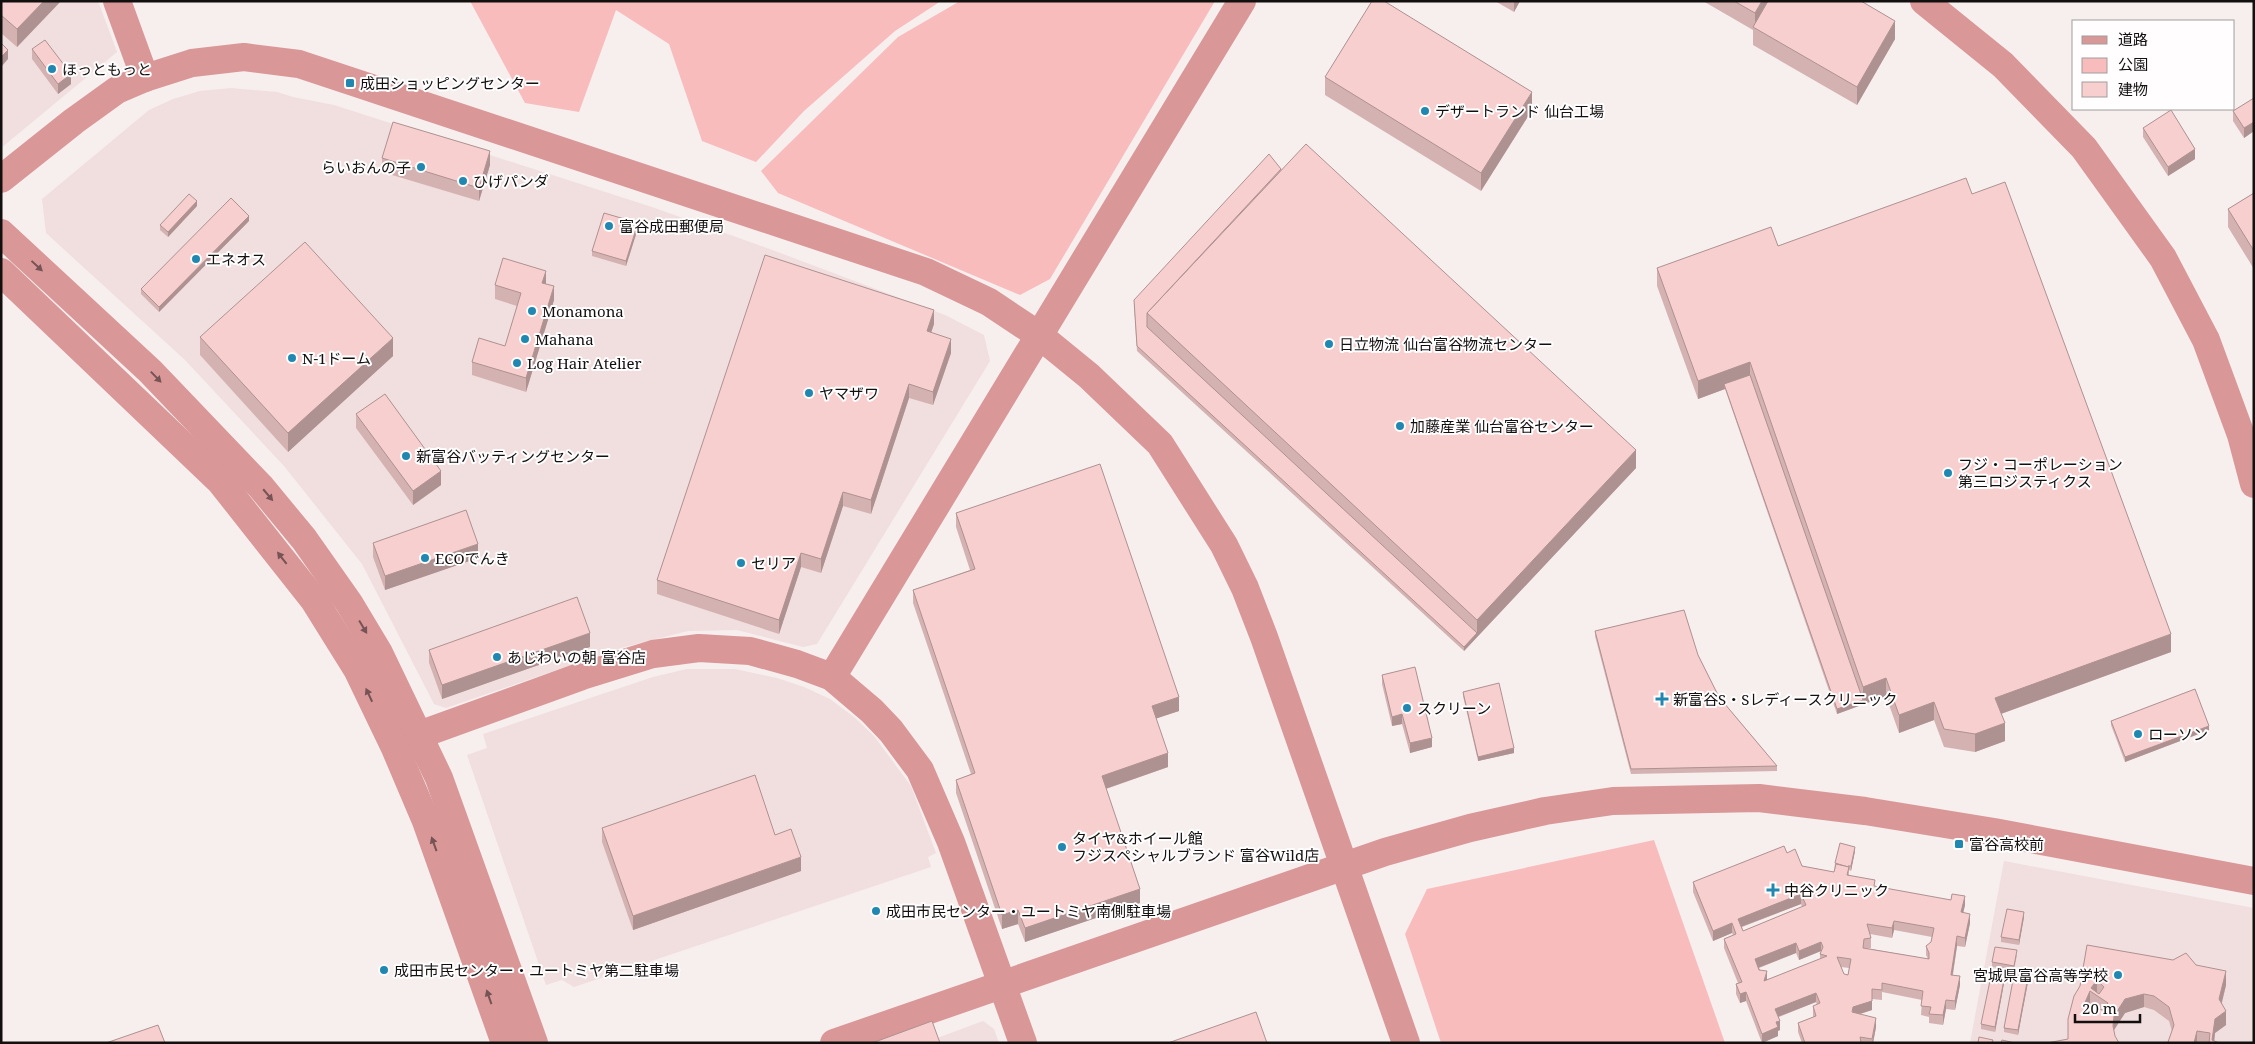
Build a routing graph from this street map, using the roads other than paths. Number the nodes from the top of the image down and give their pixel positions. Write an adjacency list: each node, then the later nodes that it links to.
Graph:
1 (117, 1): 4 (street)
2 (1242, 1): 8 (street)
3 (1924, 1): 9 (street)
4 (145, 78): 5 (street); 8 (street)
5 (1, 179)
6 (1, 233): 11 (street, one-way to 11)
7 (1, 272): 15 (street, one-way to 7)
8 (1040, 336): 10 (street); 12 (street)
9 (2254, 484)
10 (832, 678): 11 (street); 14 (street)
11 (420, 735): 16 (street)
12 (1345, 866): 13 (street); 14 (street); 19 (street)
13 (2254, 882)
14 (1002, 983): 17 (street); 18 (street)
15 (505, 1043)
16 (534, 1043)
17 (834, 1043)
18 (1023, 1043)
19 (1406, 1043)

